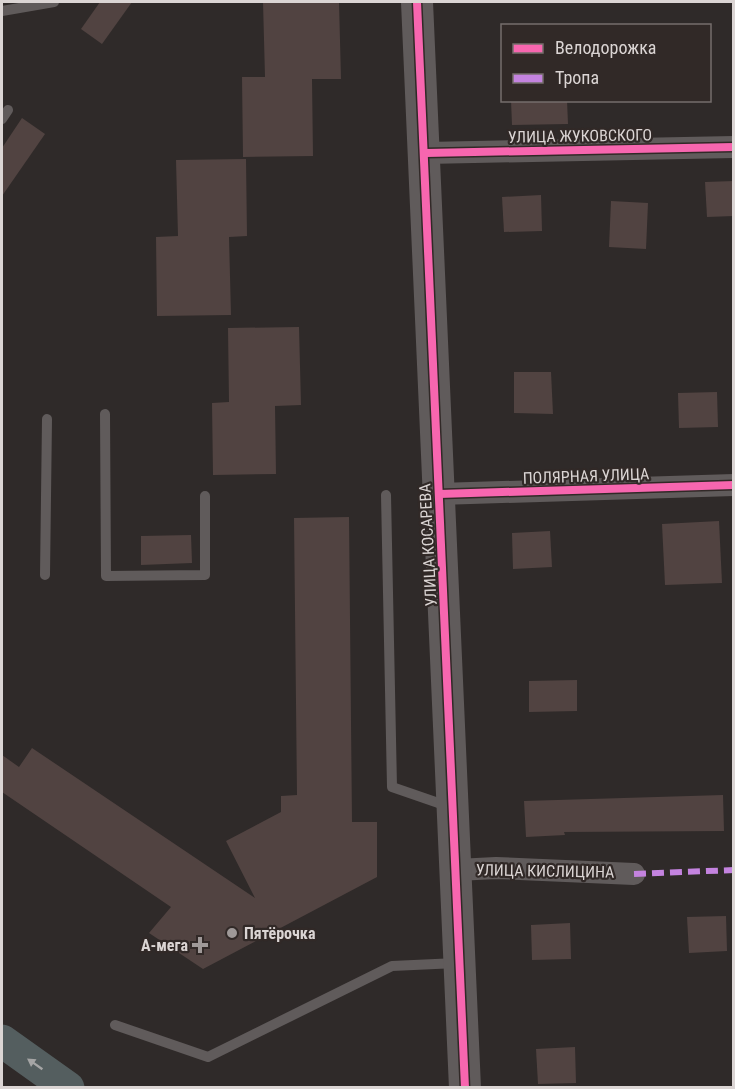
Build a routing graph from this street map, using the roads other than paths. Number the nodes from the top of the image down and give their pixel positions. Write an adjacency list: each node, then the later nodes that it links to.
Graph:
1 (54, 2): 3 (lane)
2 (417, 2): 5 (street, УЛИЦА КОСАРЕВА)
3 (2, 11)
4 (734, 147): 5 (street, УЛИЦА ЖУКОВСКОГО)
5 (426, 153): 9 (street, УЛИЦА КОСАРЕВА)
6 (105, 414): 11 (lane)
7 (47, 419): 12 (lane)
8 (734, 485): 9 (street, ПОЛЯРНАЯ УЛИЦА)
9 (439, 494): 13 (street, УЛИЦА КОСАРЕВА)
10 (386, 495): 13 (lane)
11 (205, 496)
12 (45, 574)
13 (454, 808): 14 (street, УЛИЦА КОСАРЕВА)
14 (457, 870): 15 (street, УЛИЦА КИСЛИЦИНА); 16 (street, УЛИЦА КОСАРЕВА)
15 (634, 874)
16 (460, 963): 17 (lane); 20 (street, УЛИЦА КОСАРЕВА)
17 (115, 1024)
18 (2, 1041): 19 (main road, one-way to 18)
19 (68, 1088)
20 (465, 1088)

